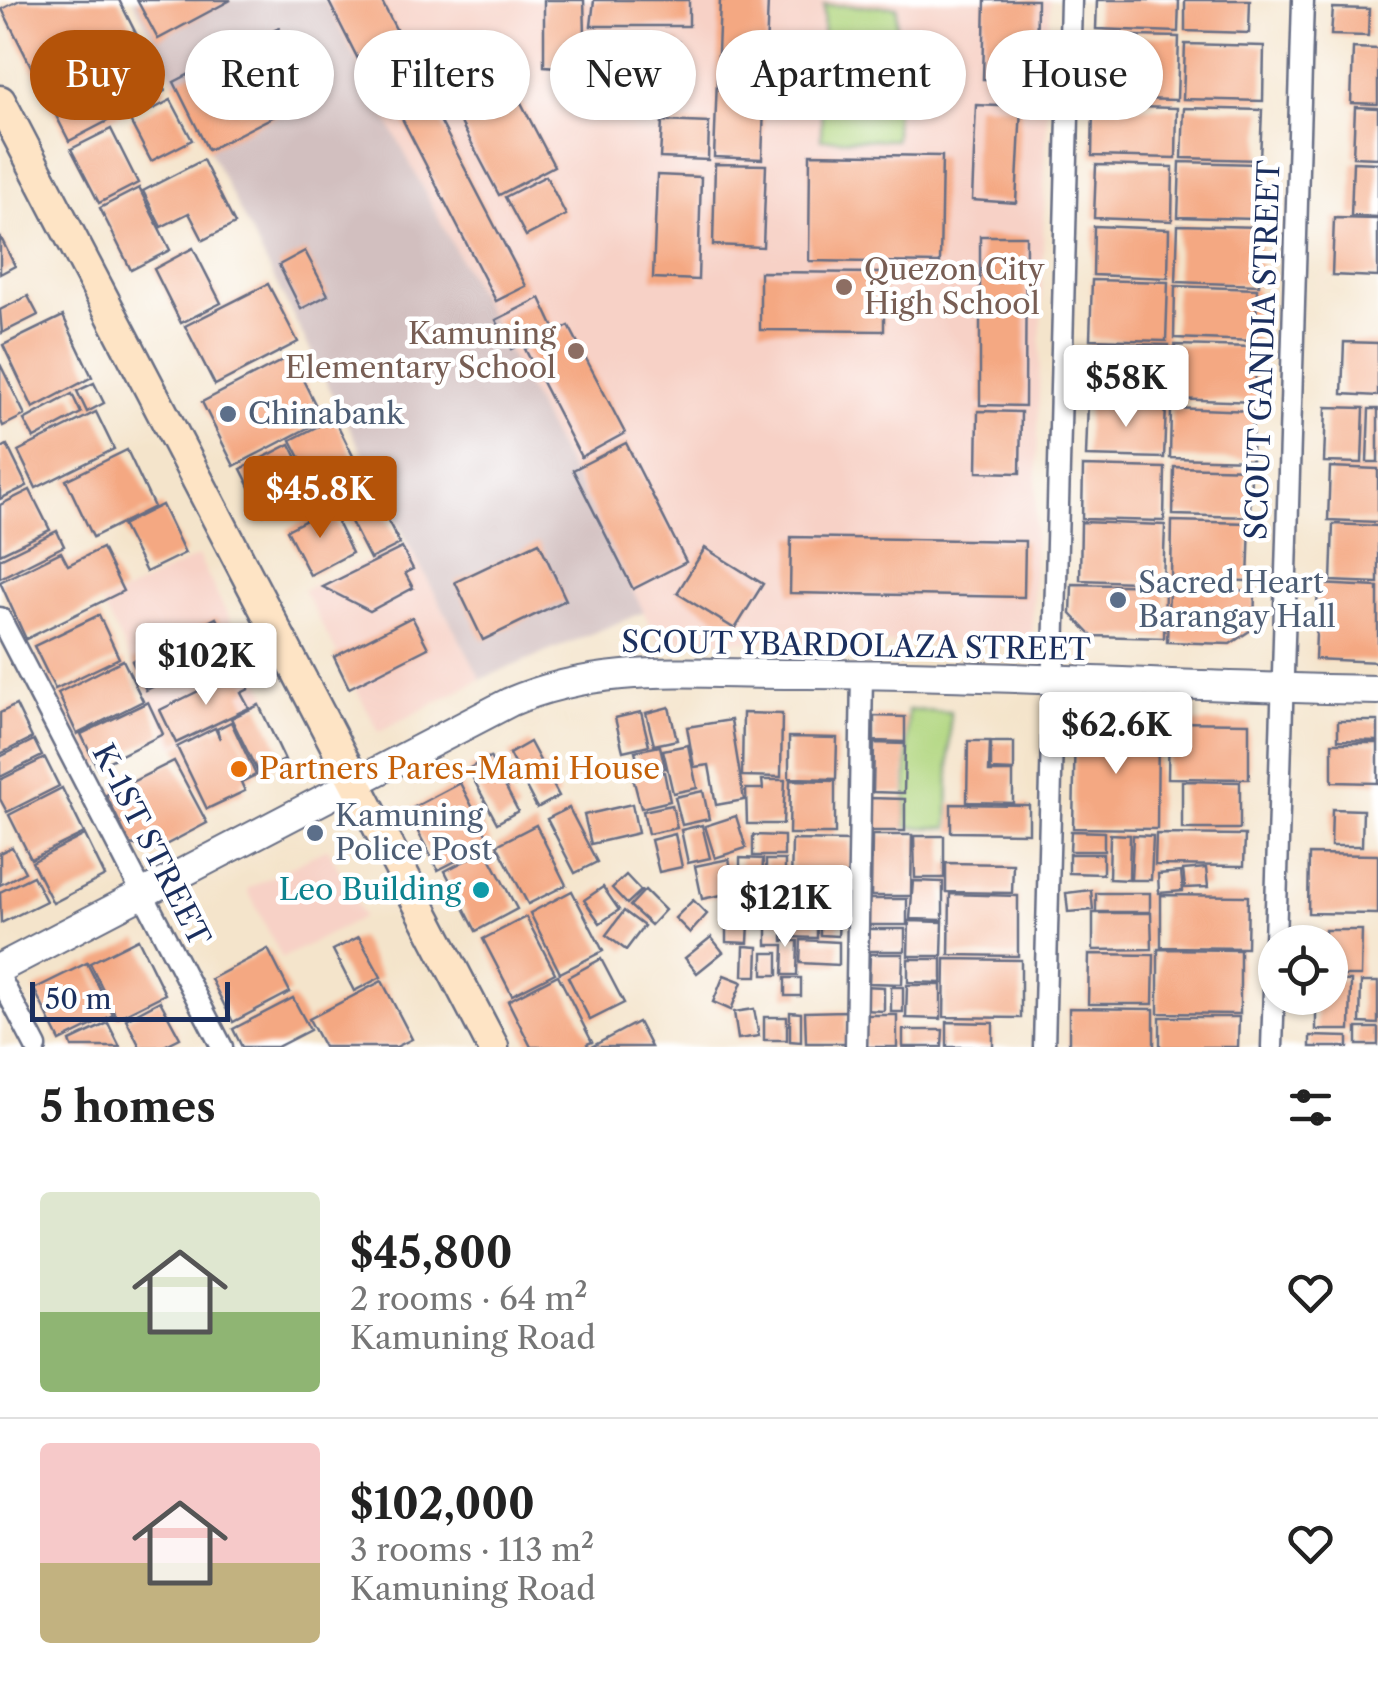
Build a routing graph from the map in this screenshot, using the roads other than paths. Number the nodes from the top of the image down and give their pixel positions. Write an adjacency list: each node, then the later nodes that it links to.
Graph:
1 (1071, 0): 6 (street)
2 (1303, 0): 7 (street, SCOUT GANDIA STREET)
3 (0, 101): 9 (main road)
4 (0, 618): 10 (street, K-1ST STREET)
5 (862, 673): 6 (street, SCOUT YBARDOLAZA STREET); 9 (street, SCOUT YBARDOLAZA STREET); 18 (street)
6 (1055, 680): 7 (street, SCOUT YBARDOLAZA STREET); 19 (street)
7 (1283, 688): 8 (street, SCOUT YBARDOLAZA STREET); 11 (street, SCOUT GANDIA STREET)
8 (1378, 690)
9 (356, 780): 10 (street, SCOUT YBARDOLAZA STREET); 17 (main road)
10 (142, 892): 12 (street, SCOUT YBARDOLAZA STREET); 16 (street, K-1ST STREET)
11 (1276, 925)
12 (0, 968)
13 (0, 978): 15 (street)
14 (1273, 1015): 20 (street)
15 (36, 1047)
16 (222, 1047)
17 (494, 1047)
18 (856, 1047)
19 (1044, 1047)
20 (1272, 1047)

